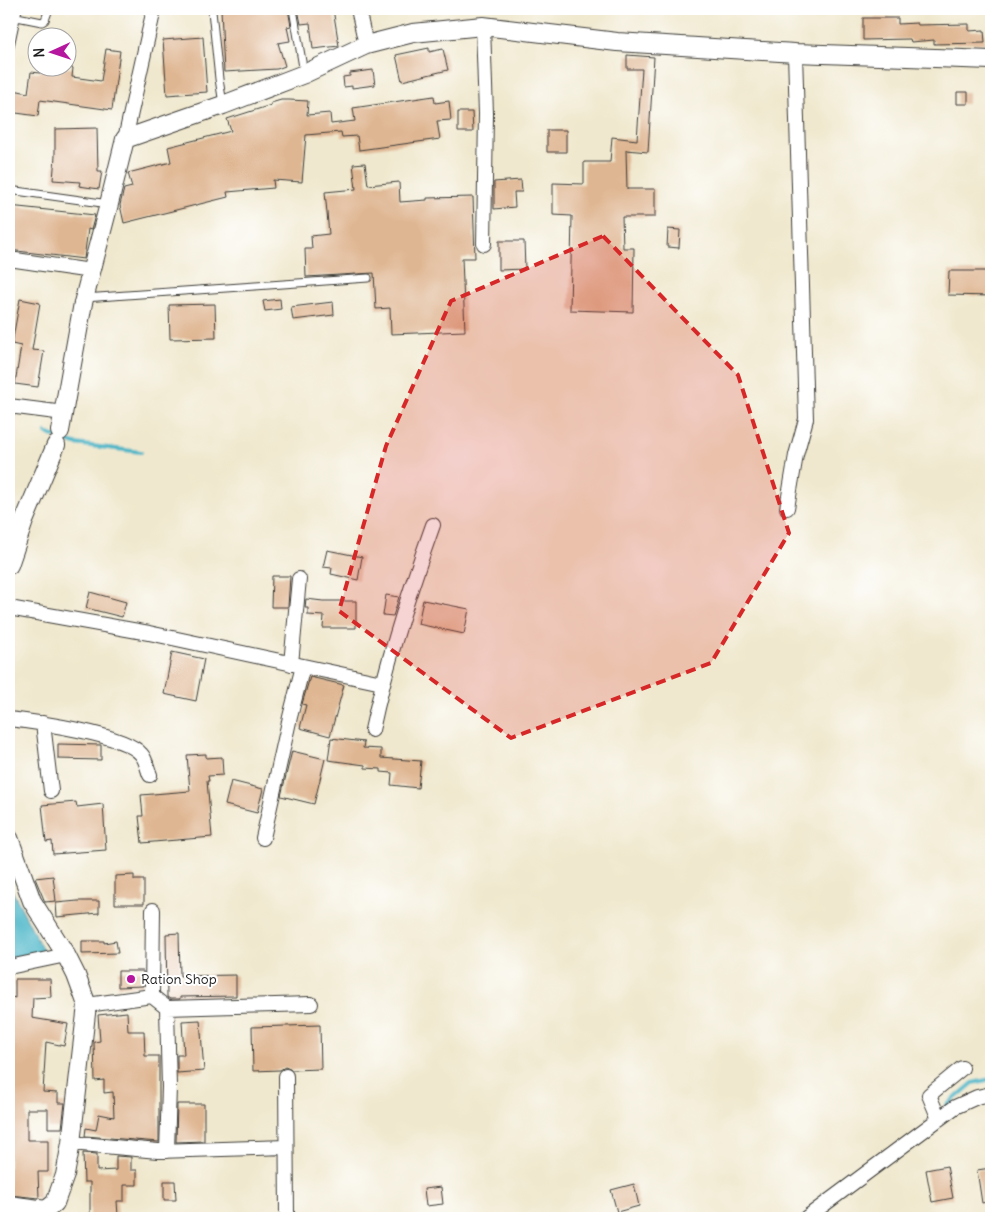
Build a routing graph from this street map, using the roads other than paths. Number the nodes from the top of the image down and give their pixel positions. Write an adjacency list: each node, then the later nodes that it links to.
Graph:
1 (18, 9): 7 (lane)
2 (49, 9): 7 (lane)
3 (154, 9): 15 (street)
4 (293, 9): 13 (lane)
5 (358, 9): 9 (street)
6 (212, 11): 14 (lane)
7 (17, 17): 10 (lane)
8 (483, 26): 9 (street); 11 (street); 18 (street)
9 (366, 45): 13 (street)
10 (9, 51)
11 (796, 53): 12 (street); 25 (street)
12 (991, 60)
13 (304, 74): 14 (street)
14 (223, 105): 15 (street)
15 (125, 139): 17 (street)
16 (9, 190): 17 (lane)
17 (109, 204): 20 (street)
18 (484, 244)
19 (9, 259): 20 (street)
20 (91, 271): 22 (street)
21 (368, 278): 22 (lane)
22 (84, 298): 24 (street)
23 (9, 406): 24 (street)
24 (64, 413): 27 (street)
25 (787, 508)
26 (433, 525): 31 (street)
27 (9, 565)
28 (299, 579): 30 (street)
29 (9, 608): 30 (street)
30 (296, 664): 31 (street); 38 (street)
31 (382, 683): 34 (street)
32 (9, 719): 33 (street)
33 (43, 723): 35 (street); 36 (street)
34 (372, 730)
35 (150, 775)
36 (51, 791)
37 (9, 838): 40 (street)
38 (263, 838)
39 (154, 910): 42 (street)
40 (66, 955): 41 (street); 44 (street)
41 (9, 967)
42 (152, 996): 44 (street); 45 (street)
43 (311, 1004): 45 (street)
44 (88, 1006): 50 (street)
45 (166, 1008): 52 (street)
46 (962, 1068): 49 (street)
47 (286, 1076): 51 (street)
48 (991, 1094): 49 (street)
49 (939, 1118): 56 (street)
50 (71, 1143): 52 (street); 54 (street)
51 (286, 1147): 52 (street); 55 (street)
52 (167, 1151)
53 (9, 1205): 54 (street)
54 (46, 1214)
55 (286, 1218)
56 (806, 1218)

